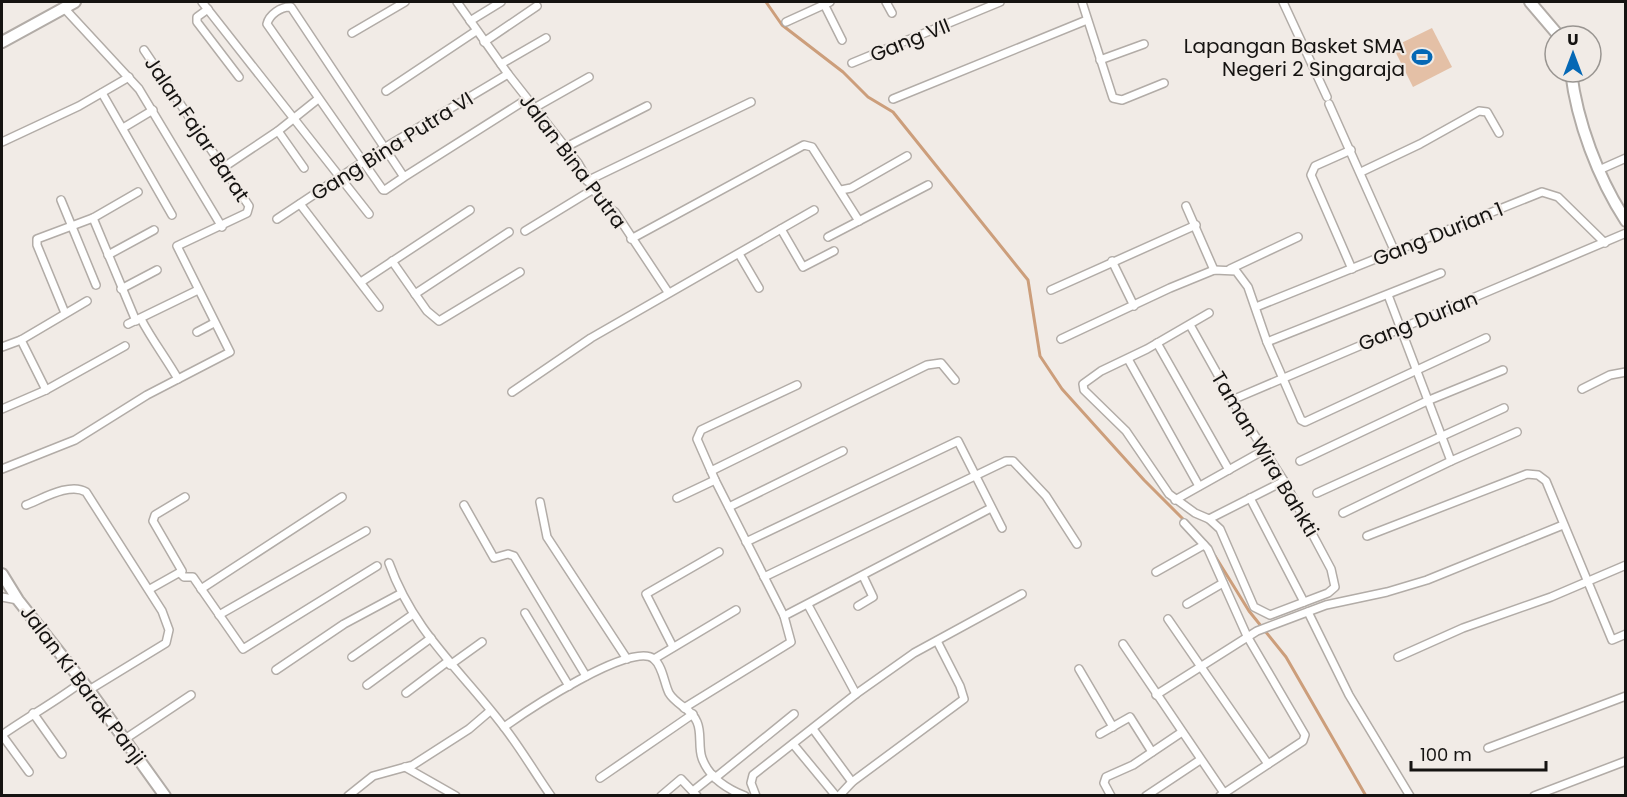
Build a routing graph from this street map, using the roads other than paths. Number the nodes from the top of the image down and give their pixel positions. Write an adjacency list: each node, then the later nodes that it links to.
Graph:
1 (75, 2): 13 (street)
2 (202, 2): 14 (street)
3 (405, 2): 21 (street)
4 (457, 2): 17 (street, Jalan Bina Putra)
5 (501, 2): 17 (street)
6 (826, 2): 18 (street); 23 (street)
7 (886, 2): 15 (street)
8 (1000, 2): 29 (street, Gang VII)
9 (1082, 2): 16 (street)
10 (1283, 2): 53 (street)
11 (1530, 2): 19 (street)
12 (537, 6): 25 (street)
13 (64, 8): 24 (street); 32 (street)
14 (208, 9): 33 (street); 46 (street)
15 (892, 13)
16 (1087, 20): 28 (street); 41 (street)
17 (470, 21): 20 (street, Jalan Bina Putra)
18 (786, 22)
19 (1549, 24)
20 (476, 31): 25 (street, Jalan Bina Putra); 37 (street)
21 (351, 33)
22 (546, 38): 30 (street)
23 (842, 40)
24 (2, 42)
25 (484, 42): 30 (street, Jalan Bina Putra)
26 (1144, 44): 28 (street)
27 (144, 50): 57 (street, Jalan Fajar Barat)
28 (1100, 60): 35 (street)
29 (852, 63)
30 (501, 64): 31 (street, Jalan Bina Putra)
31 (508, 74): 40 (street, Jalan Bina Putra); 52 (street, Gang Bina Putra VI)
32 (129, 77): 38 (street); 45 (street)
33 (239, 77)
34 (589, 77): 44 (street)
35 (1164, 83)
36 (1574, 84): 59 (street)
37 (386, 91)
38 (102, 93): 47 (street); 50 (street)
39 (318, 99): 46 (street); 52 (street); 56 (street)
40 (527, 99): 44 (street, Jalan Bina Putra); 61 (street)
41 (893, 99)
42 (751, 102): 63 (street)
43 (647, 106): 51 (street)
44 (536, 107): 51 (street, Jalan Bina Putra)
45 (153, 110): 47 (street); 81 (street)
46 (292, 118): 48 (street); 62 (street)
47 (123, 128): 74 (street)
48 (278, 131): 57 (street); 58 (street)
49 (1499, 133): 60 (street)
50 (2, 142)
51 (566, 147): 63 (street, Jalan Bina Putra)
52 (384, 148): 56 (street, Gang Bina Putra VI); 61 (street)
53 (1351, 150): 60 (street); 98 (street)
54 (907, 156): 66 (street)
55 (1626, 158): 59 (street)
56 (362, 161): 61 (street); 62 (street, Gang Bina Putra VI)
57 (224, 167): 81 (street, Jalan Fajar Barat)
58 (304, 168)
59 (1599, 170): 78 (street)
60 (1361, 172): 92 (street)
61 (404, 177)
62 (339, 178): 69 (street, Gang Bina Putra VI); 73 (street)
63 (587, 181): 65 (street, Jalan Bina Putra)
64 (928, 185): 77 (street)
65 (592, 190): 84 (street); 89 (street, Jalan Bina Putra)
66 (841, 190): 77 (street); 89 (street)
67 (138, 192): 75 (street)
68 (61, 200): 79 (street)
69 (300, 204): 76 (street, Gang Bina Putra VI); 103 (street)
70 (1186, 206): 80 (street)
71 (470, 210): 95 (street)
72 (814, 210): 82 (street)
73 (369, 214)
74 (172, 215)
75 (93, 218): 79 (street); 94 (street)
76 (277, 219)
77 (860, 221): 87 (street)
78 (1626, 221)
79 (71, 225): 104 (street); 116 (street)
80 (1196, 225): 96 (street); 100 (street)
81 (222, 227): 107 (street)
82 (781, 229): 91 (street); 93 (street)
83 (154, 230): 94 (street)
84 (525, 231)
85 (509, 232): 110 (street)
86 (1626, 233): 90 (street, Gang Durian)
87 (828, 237)
88 (1298, 237): 97 (street)
89 (631, 239): 109 (street, Jalan Bina Putra)
90 (1605, 243): 92 (street, Gang Durian 1); 122 (street, Gang Durian)
91 (834, 251)
92 (1395, 252): 98 (street, Gang Durian 1)
93 (739, 254): 105 (street); 109 (street)
94 (108, 255): 106 (street)
95 (392, 261): 103 (street); 110 (street)
96 (1112, 261): 108 (street); 113 (street)
97 (1230, 269): 100 (street); 115 (street)
98 (1352, 269): 115 (street, Gang Durian 1)
99 (157, 270): 106 (street)
100 (1214, 270): 113 (street)
101 (520, 272): 110 (street)
102 (1441, 273): 111 (street)
103 (361, 282): 114 (street)
104 (96, 285)
105 (759, 288)
106 (121, 289): 118 (street)
107 (198, 290): 118 (street); 119 (street)
108 (1051, 290)
109 (668, 292): 141 (street)
110 (415, 294)
111 (1388, 295): 122 (street); 127 (street)
112 (87, 301): 116 (street)
113 (1134, 306): 125 (street)
114 (379, 307)
115 (1256, 307): 127 (street)
116 (65, 313): 126 (street)
117 (1209, 313): 121 (street, Taman Wira Bahkti)
118 (139, 320): 120 (street); 136 (street)
119 (214, 323): 123 (street); 136 (street)
120 (128, 324)
121 (1190, 325): 128 (street, Taman Wira Bahkti); 142 (street, Taman Wira Bahkti)
122 (1401, 330): 132 (street); 135 (street, Gang Durian)
123 (197, 332)
124 (1485, 338): 132 (street)
125 (1061, 339)
126 (21, 340): 130 (street); 140 (street)
127 (1267, 342): 135 (street)
128 (1157, 343): 131 (street, Taman Wira Bahkti); 153 (street)
129 (125, 346): 140 (street)
130 (2, 347)
131 (1128, 359): 158 (street); 164 (street, Taman Wira Bahkti)
132 (1415, 370): 135 (street); 143 (street)
133 (1503, 370): 143 (street)
134 (1626, 372): 139 (street)
135 (1281, 377): 142 (street, Gang Durian)
136 (178, 379): 152 (street)
137 (956, 380): 154 (street)
138 (797, 385): 154 (street)
139 (1582, 389)
140 (46, 390): 145 (street)
141 (512, 392)
142 (1232, 400): 148 (street, Taman Wira Bahkti)
143 (1427, 401): 147 (street); 151 (street)
144 (1504, 408): 147 (street)
145 (2, 409)
146 (1518, 432): 150 (street)
147 (1440, 435): 150 (street); 159 (street)
148 (1266, 448): 153 (street); 157 (street, Taman Wira Bahkti)
149 (843, 451): 168 (street)
150 (1451, 461): 170 (street)
151 (1300, 462)
152 (2, 470)
153 (1228, 470): 158 (street)
154 (711, 471): 156 (street)
155 (976, 477): 169 (street); 177 (street); 178 (street); 188 (street)
156 (715, 480): 162 (street); 168 (street)
157 (1284, 480): 163 (street); 197 (street, Taman Wira Bahkti)
158 (1199, 486): 164 (street)
159 (1317, 493)
160 (342, 496): 192 (street)
161 (185, 497): 185 (street)
162 (677, 498)
163 (1250, 498): 171 (street); 197 (street)
164 (1175, 500): 171 (street, Taman Wira Bahkti)
165 (540, 502): 217 (street)
166 (26, 505): 191 (street)
167 (464, 505): 223 (street)
168 (729, 507): 177 (street)
169 (991, 508): 174 (street); 187 (street)
170 (1343, 513)
171 (1209, 519): 197 (street, Taman Wira Bahkti)
172 (1184, 523): 179 (street)
173 (1563, 525): 176 (street); 189 (street); 202 (street)
174 (1002, 528)
175 (366, 531): 204 (street)
176 (1367, 536)
177 (746, 543): 188 (street)
178 (1077, 544)
179 (1204, 544): 184 (street); 190 (street)
180 (719, 552): 214 (street)
181 (389, 563): 193 (street)
182 (1626, 565): 189 (street)
183 (377, 566): 204 (street)
184 (1156, 572)
185 (180, 573): 191 (street); 192 (street)
186 (2, 574): 196 (street, Jalan Ki Barak Panji)
187 (863, 576): 199 (street); 200 (street)
188 (764, 577): 206 (street)
189 (1588, 580): 208 (street); 216 (street)
190 (1223, 583): 198 (street); 209 (street)
191 (150, 589): 225 (street)
192 (201, 589): 204 (street)
193 (400, 594): 205 (street); 222 (street)
194 (1022, 594): 211 (street)
195 (2, 597): 196 (street)
196 (18, 600): 225 (street, Jalan Ki Barak Panji)
197 (1304, 602)
198 (1187, 604)
199 (808, 605): 206 (street); 228 (street)
200 (858, 606)
201 (736, 610): 214 (street)
202 (1308, 612): 209 (street); 268 (street)
203 (525, 613): 226 (street)
204 (219, 615)
205 (412, 615): 210 (street); 215 (street)
206 (784, 616): 232 (street)
207 (1168, 619): 220 (street)
208 (1626, 634)
209 (1247, 636): 220 (street); 250 (street)
210 (431, 638): 219 (street); 224 (street)
211 (937, 641): 228 (street); 255 (street)
212 (482, 642): 219 (street)
213 (1123, 644): 230 (street)
214 (673, 647): 218 (street)
215 (352, 657)
216 (1398, 657)
217 (627, 659): 218 (street); 223 (street)
218 (654, 659): 232 (street)
219 (449, 663): 227 (street); 233 (street)
220 (1200, 665): 230 (street); 250 (street)
221 (1078, 669): 238 (street)
222 (276, 670)
223 (586, 676): 226 (street)
224 (367, 685)
225 (86, 686): 234 (street); 243 (street, Jalan Ki Barak Panji)
226 (569, 686): 237 (street)
227 (406, 693)
228 (856, 694): 239 (street)
229 (191, 695): 243 (street)
230 (1156, 695): 240 (street)
231 (1626, 696): 245 (street)
232 (684, 708): 235 (street)
233 (490, 711): 237 (street); 251 (street)
234 (33, 713): 242 (street); 247 (street)
235 (693, 714): 253 (street); 254 (street)
236 (794, 714): 253 (street)
237 (504, 727): 261 (street)
238 (1113, 727): 241 (street); 246 (street)
239 (813, 729): 244 (street); 255 (street)
240 (1182, 732): 246 (street); 248 (street)
241 (1100, 734)
242 (2, 735): 252 (street)
243 (125, 739): 258 (street, Jalan Ki Barak Panji)
244 (793, 744): 264 (street); 265 (street)
245 (1488, 748)
246 (1152, 752): 266 (street)
247 (62, 754)
248 (1200, 760): 257 (street); 267 (street)
249 (1626, 760): 269 (street)
250 (1268, 764): 257 (street)
251 (405, 767): 259 (street); 260 (street)
252 (28, 772)
253 (714, 777): 256 (street); 263 (street)
254 (600, 778)
255 (852, 782): 265 (street)
256 (695, 793): 262 (street)
257 (1222, 794)
258 (165, 795)
259 (348, 795)
260 (456, 795)
261 (551, 795)
262 (661, 795)
263 (745, 795)
264 (756, 795)
265 (838, 795)
266 (1111, 795)
267 (1146, 795)
268 (1410, 795)
269 (1534, 795)

